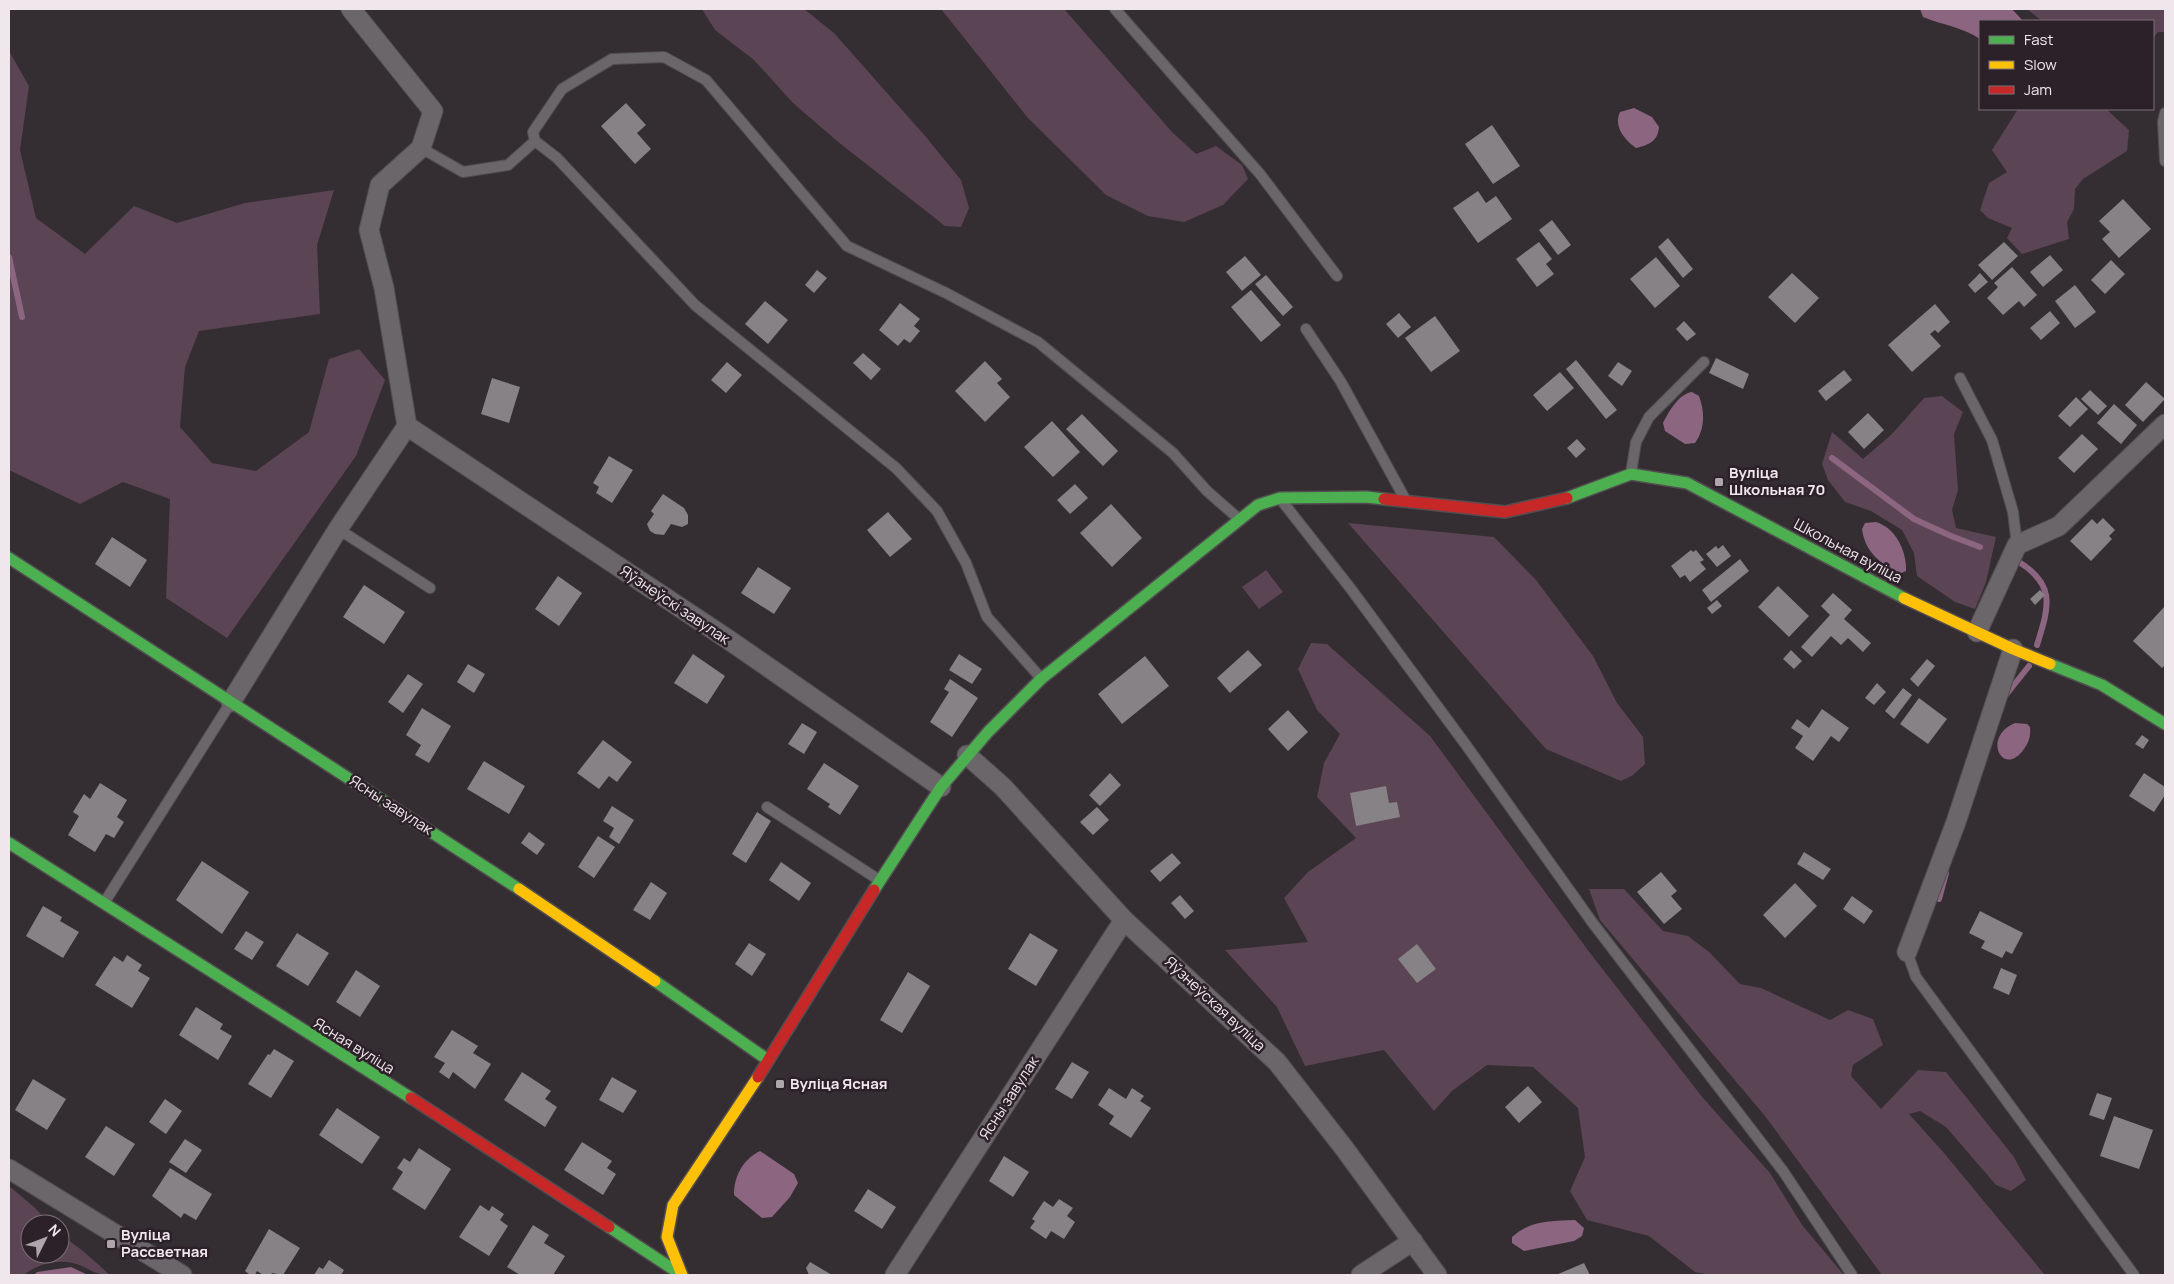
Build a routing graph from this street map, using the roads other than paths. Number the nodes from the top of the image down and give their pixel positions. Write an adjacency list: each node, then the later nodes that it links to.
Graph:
1 (351, 9): 5 (street)
2 (1115, 9): 7 (lane)
3 (2165, 112): 6 (lane)
4 (535, 142): 5 (lane); 16 (lane); 23 (lane)
5 (421, 148): 12 (street)
6 (2165, 162)
7 (1337, 276)
8 (1306, 329): 15 (lane)
9 (1704, 362): 13 (lane)
10 (1960, 378): 18 (lane)
11 (2165, 424): 18 (street)
12 (407, 426): 17 (street); 27 (street, Яўзнеўскі завулак)
13 (1631, 474): 15 (street, Школьная вуліца); 21 (street, Школьная вуліца)
14 (1280, 498): 15 (street, Школьная вуліца); 16 (street, Школьная вуліца); 42 (lane)
15 (1407, 502)
16 (1240, 520): 23 (street, Школьная вуліца)
17 (338, 529): 20 (lane); 24 (street)
18 (2017, 545): 21 (street)
19 (9, 558): 24 (street, Ясны завулак)
20 (430, 588)
21 (1977, 632): 22 (street, Школьная вуліца)
22 (2013, 649): 25 (street, Школьная вуліца); 33 (street)
23 (1041, 679): 26 (street, Школьная вуліца)
24 (231, 702): 31 (lane); 34 (street, Ясны завулак)
25 (2165, 724)
26 (967, 755): 27 (street, Школьная вуліца); 32 (street, Яўзнеўская вуліца)
27 (941, 787): 30 (street, Школьная вуліца)
28 (767, 806): 30 (lane)
29 (9, 843): 31 (street, Ясная вуліца)
30 (880, 880): 34 (street, Школьная вуліца)
31 (103, 904): 38 (street, Ясная вуліца)
32 (1124, 920): 36 (street, Яўзнеўская вуліца); 39 (street, Ясны завулак)
33 (1907, 952): 43 (lane)
34 (768, 1060): 38 (street, Школьная вуліца)
35 (9, 1168): 37 (street)
36 (1413, 1241): 40 (street); 41 (street, Яўзнеўская вуліца)
37 (182, 1275)
38 (682, 1275)
39 (895, 1275)
40 (1361, 1275)
41 (1437, 1275)
42 (1852, 1275)
43 (2134, 1275)

